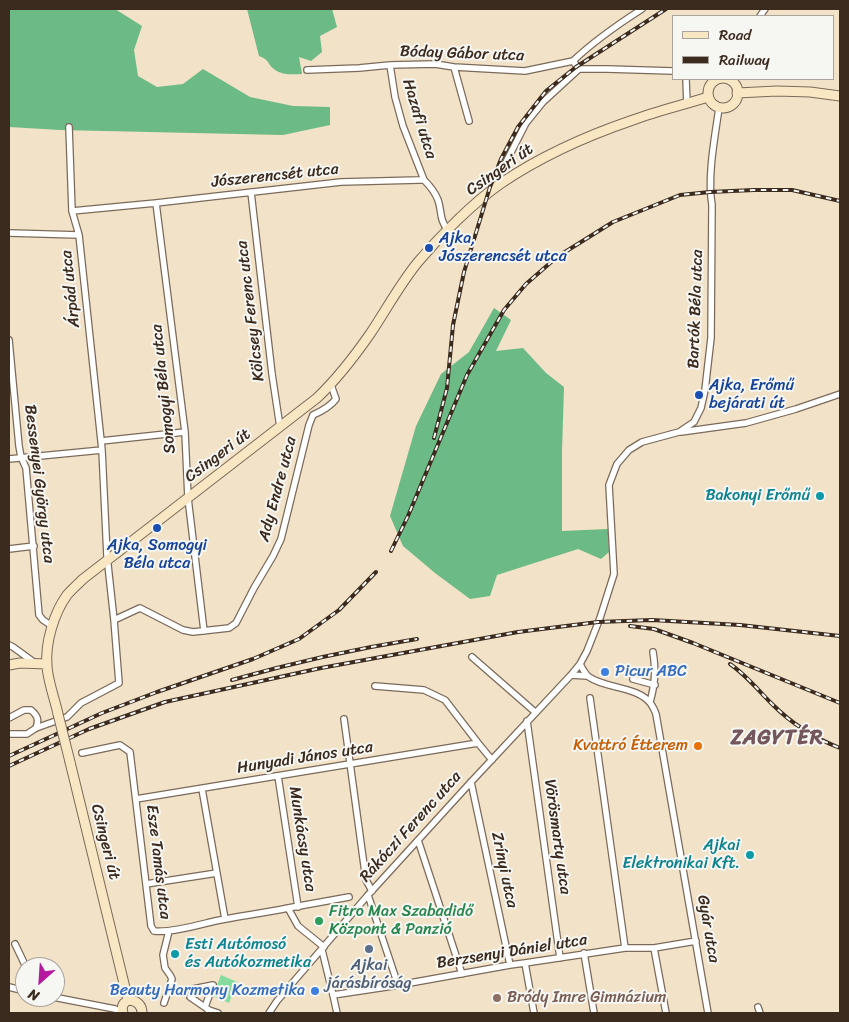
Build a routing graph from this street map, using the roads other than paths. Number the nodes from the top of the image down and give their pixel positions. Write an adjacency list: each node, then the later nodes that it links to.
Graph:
1 (642, 9): 2 (street)
2 (573, 61): 4 (street, Bóday Gábor utca); 5 (street)
3 (390, 65): 4 (street, Bóday Gábor utca); 6 (street, Bóday Gábor utca); 18 (street, Hazafi utca)
4 (454, 67): 16 (street)
5 (579, 69): 7 (street); 19 (street)
6 (307, 70)
7 (672, 71)
8 (686, 80): 14 (street)
9 (716, 80): 13 (main road)
10 (729, 80): 11 (main road)
11 (737, 93): 12 (main road); 15 (main road)
12 (840, 96)
13 (708, 97): 14 (main road, Csingeri út); 15 (main road)
14 (687, 104): 19 (main road, Csingeri út)
15 (719, 108): 32 (street, Bartók Béla utca)
16 (469, 121)
17 (69, 126): 22 (street, Árpád utca)
18 (424, 180): 20 (street, Jószerencsét utca); 23 (street)
19 (500, 184): 23 (main road, Csingeri út)
20 (251, 192): 21 (street, Jószerencsét utca); 30 (street, Kölcsey Ferenc utca)
21 (156, 204): 22 (street, Jószerencsét utca); 31 (street, Somogyi Béla utca)
22 (72, 211): 25 (street, Árpád utca)
23 (448, 230): 27 (main road, Csingeri út)
24 (9, 233): 25 (street)
25 (79, 235): 33 (street, Árpád utca)
26 (9, 340): 28 (street, Bessenyei György utca)
27 (332, 384): 30 (main road, Csingeri út); 43 (street, Ady Endre utca)
28 (11, 386): 35 (street, Bessenyei György utca)
29 (840, 394): 32 (street)
30 (280, 427): 37 (main road, Csingeri út)
31 (185, 432): 33 (street); 37 (street, Somogyi Béla utca)
32 (679, 432): 49 (street, Bartók Béla utca)
33 (101, 441): 34 (street, Árpád utca)
34 (102, 450): 35 (street); 40 (street, Árpád utca)
35 (21, 457): 36 (street); 38 (street, Bessenyei György utca)
36 (9, 459)
37 (188, 498): 40 (main road, Csingeri út); 43 (street, Somogyi Béla utca)
38 (34, 546): 39 (street); 42 (street, Bessenyei György utca)
39 (9, 549)
40 (108, 560): 41 (street, Árpád utca); 42 (main road, Csingeri út)
41 (114, 620): 43 (street, Ady Endre utca); 62 (street, Árpád utca)
42 (52, 626): 48 (main road, Csingeri út)
43 (204, 631)
44 (9, 645): 47 (street)
45 (653, 652): 54 (street)
46 (472, 657): 58 (street)
47 (35, 664): 48 (main road); 50 (main road)
48 (46, 664): 95 (main road, Csingeri út, bridge)
49 (580, 664): 51 (street, Rákóczi Ferenc utca); 52 (street)
50 (9, 665)
51 (570, 675): 52 (street); 58 (street, Rákóczi Ferenc utca)
52 (587, 676): 57 (street)
53 (633, 679): 54 (street)
54 (655, 685): 57 (street)
55 (375, 686): 64 (street)
56 (590, 698): 84 (street)
57 (650, 702): 81 (street, Gyár utca)
58 (535, 712): 61 (street, Rákóczi Ferenc utca)
59 (9, 718): 62 (street)
60 (344, 719): 67 (street)
61 (528, 720): 66 (street, Rákóczi Ferenc utca); 88 (street, Vörösmarty utca)
62 (36, 728): 63 (street)
63 (9, 734)
64 (478, 743): 66 (street); 67 (street, Hunyadi János utca)
65 (82, 753): 71 (street, Esze Tamás utca)
66 (492, 760): 69 (street, Rákóczi Ferenc utca)
67 (350, 764): 68 (street, Hunyadi János utca); 75 (street)
68 (278, 776): 70 (street, Hunyadi János utca); 77 (street, Munkácsy utca)
69 (471, 782): 72 (street, Rákóczi Ferenc utca); 90 (street, Zrínyi utca)
70 (202, 788): 71 (street, Hunyadi János utca); 73 (street)
71 (136, 799): 74 (street, Esze Tamás utca)
72 (418, 840): 75 (street, Rákóczi Ferenc utca); 91 (street)
73 (216, 873): 74 (street); 79 (street)
74 (146, 884): 80 (street, Esze Tamás utca)
75 (370, 893): 83 (street, Rákóczi Ferenc utca); 92 (street)
76 (349, 897): 77 (street)
77 (298, 907): 78 (street)
78 (288, 908): 79 (street); 83 (street)
79 (225, 919): 80 (street)
80 (170, 931): 96 (street)
81 (696, 941): 85 (street, Berzsenyi Dániel utca); 106 (street, Gyár utca)
82 (15, 944): 87 (street)
83 (323, 948): 93 (street); 101 (street, Rákóczi Ferenc utca)
84 (625, 948): 85 (street, Berzsenyi Dániel utca); 86 (street, Berzsenyi Dániel utca)
85 (654, 948): 105 (street)
86 (584, 954): 88 (street, Berzsenyi Dániel utca); 104 (street)
87 (21, 957)
88 (560, 958): 89 (street, Berzsenyi Dániel utca)
89 (525, 963): 90 (street, Berzsenyi Dániel utca); 103 (street)
90 (510, 965): 91 (street, Berzsenyi Dániel utca)
91 (462, 974): 92 (street, Berzsenyi Dániel utca)
92 (398, 985): 93 (street, Berzsenyi Dániel utca)
93 (333, 995): 102 (street)
94 (65, 1000): 98 (street)
95 (128, 1000): 98 (main road); 99 (main road)
96 (164, 1003)
97 (207, 1010): 100 (street)
98 (123, 1013)
99 (142, 1013)
100 (218, 1013)
101 (269, 1013)
102 (337, 1013)
103 (534, 1013)
104 (594, 1013)
105 (666, 1013)
106 (708, 1013)

